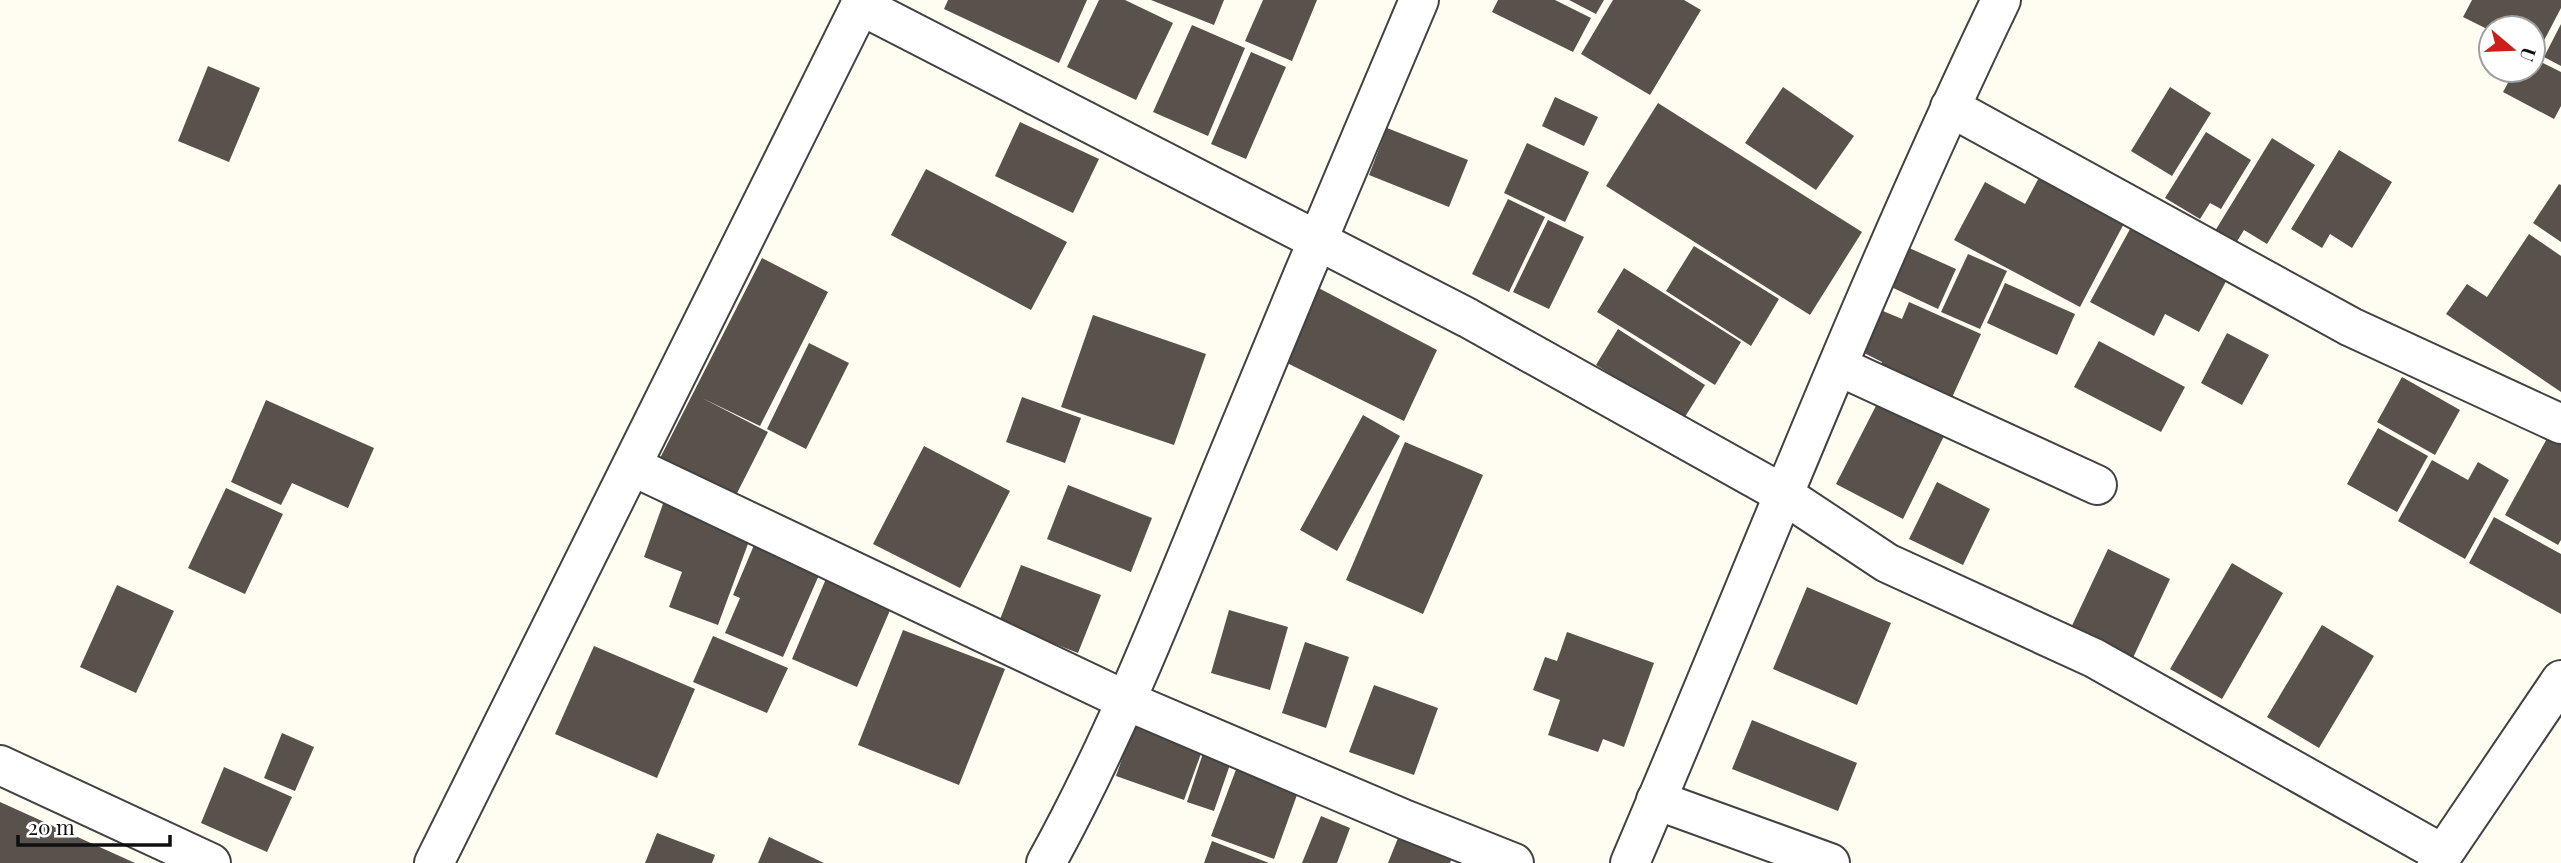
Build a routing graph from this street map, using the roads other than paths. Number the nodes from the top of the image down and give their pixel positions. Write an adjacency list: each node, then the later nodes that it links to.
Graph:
1 (1419, 0): 5 (street)
2 (2001, 0): 4 (street)
3 (861, 3): 5 (street); 8 (street)
4 (1950, 107): 6 (street); 7 (street)
5 (1317, 240): 10 (street); 12 (street)
6 (1838, 366): 9 (street); 10 (street)
7 (2561, 424)
8 (632, 466): 12 (street); 17 (street)
9 (2097, 485)
10 (1783, 494): 14 (street); 15 (street)
11 (2561, 680): 15 (street)
12 (1127, 701): 18 (street); 19 (street)
13 (0, 765): 16 (street)
14 (1656, 800): 20 (street); 21 (street)
15 (2440, 858)
16 (211, 863)
17 (434, 863)
18 (1046, 863)
19 (1514, 863)
20 (1630, 863)
21 (1830, 863)

